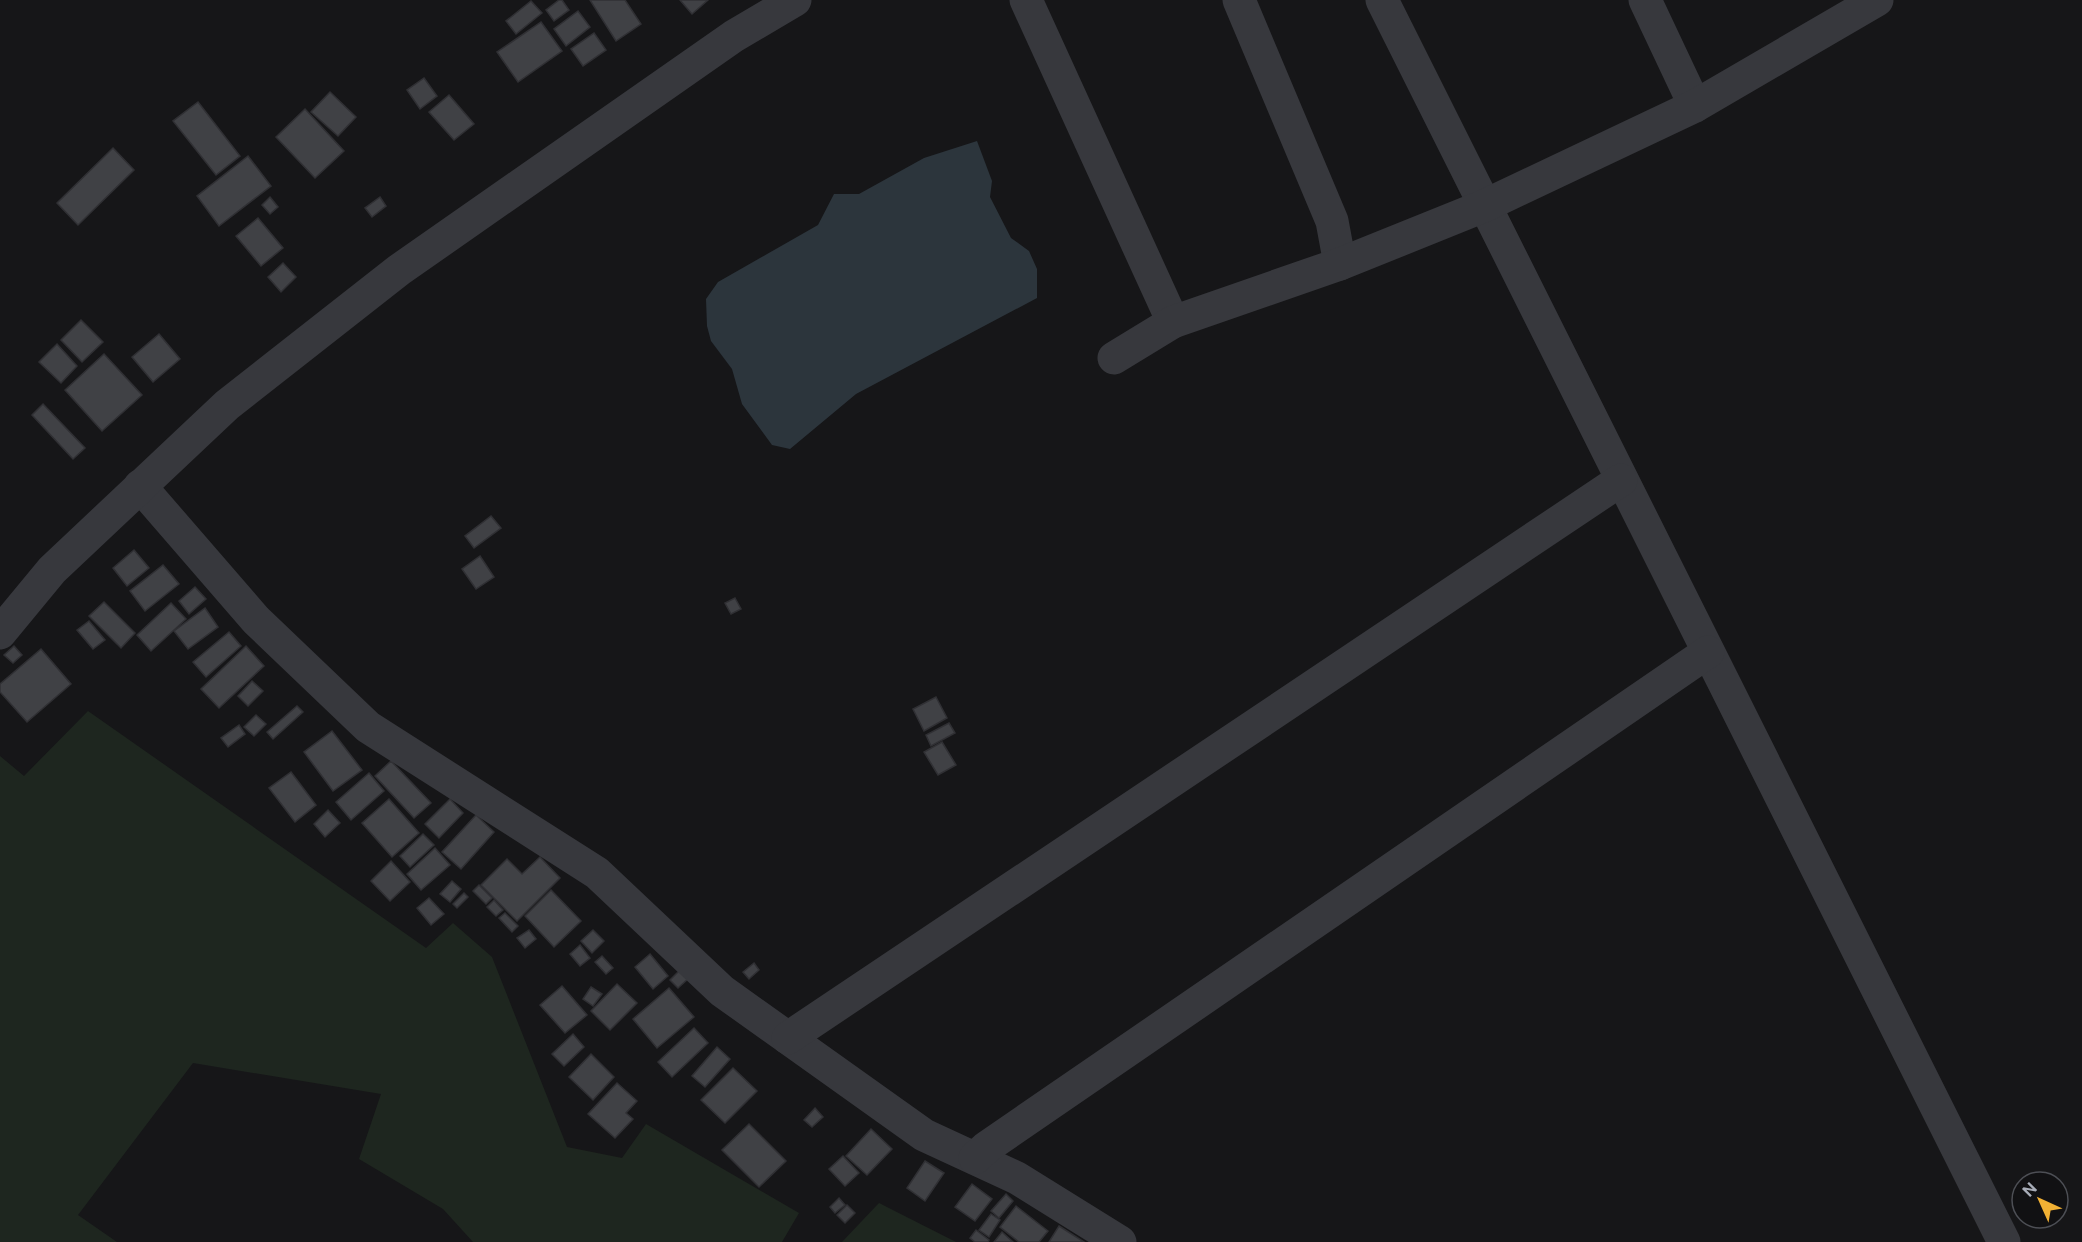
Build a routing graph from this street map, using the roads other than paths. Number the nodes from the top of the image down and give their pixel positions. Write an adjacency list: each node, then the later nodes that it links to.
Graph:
1 (795, 0): 13 (street)
2 (1026, 0): 10 (street)
3 (1239, 0): 9 (street)
4 (1382, 0): 8 (street)
5 (1645, 0): 7 (street)
6 (1877, 0): 7 (street)
7 (1695, 106): 8 (street)
8 (1484, 206): 9 (street); 12 (street)
9 (1340, 264): 10 (street)
10 (1173, 322): 11 (street)
11 (1114, 358)
12 (1621, 480): 15 (street); 16 (street)
13 (140, 486): 14 (street); 16 (street)
14 (0, 633)
15 (1708, 652): 17 (street); 19 (street)
16 (788, 1038): 17 (street)
17 (975, 1158): 18 (street)
18 (1120, 1242)
19 (2004, 1242)

